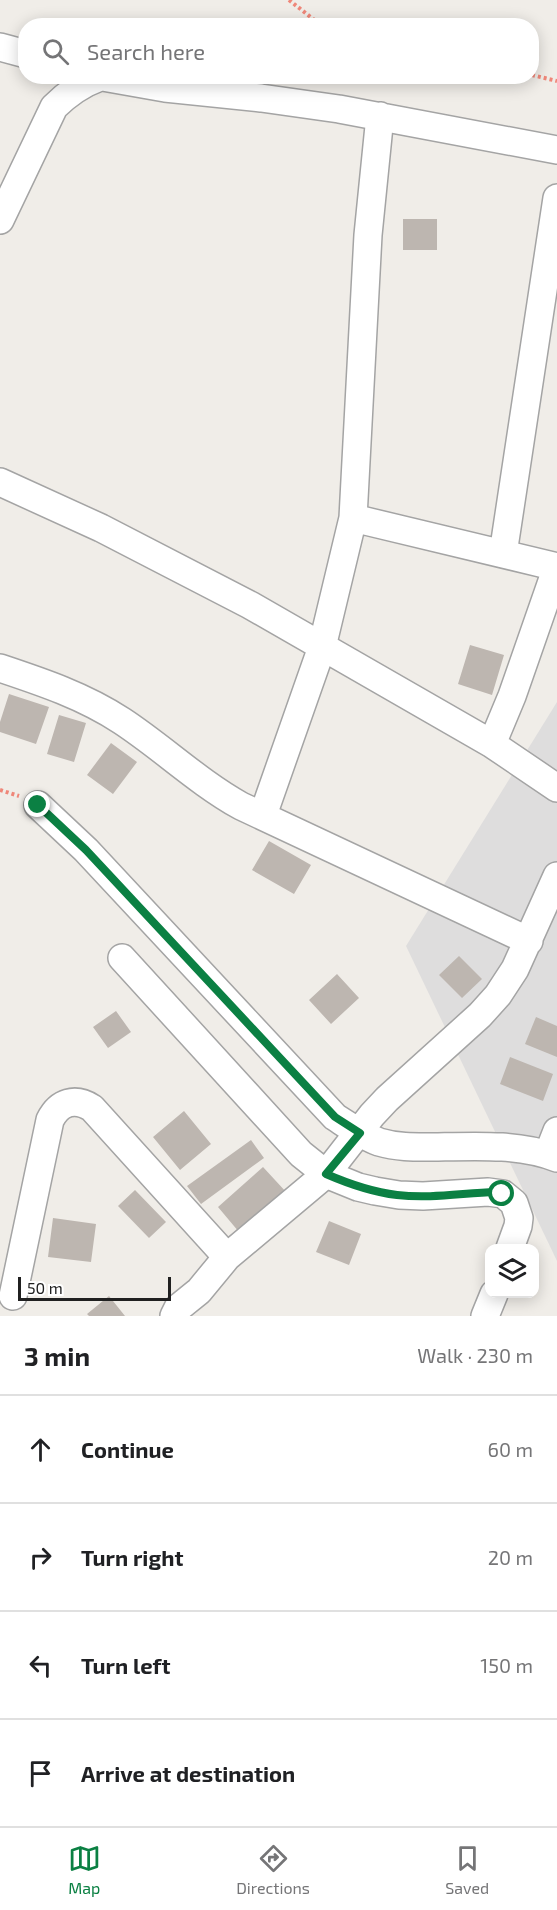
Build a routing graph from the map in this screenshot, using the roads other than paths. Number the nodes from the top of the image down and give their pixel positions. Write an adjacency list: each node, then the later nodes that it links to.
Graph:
1 (0, 47): 2 (street)
2 (18, 52)
3 (83, 84): 8 (street)
4 (141, 84): 5 (street)
5 (380, 116): 6 (street); 10 (street)
6 (557, 150)
7 (557, 198): 11 (street)
8 (0, 220)
9 (0, 482): 12 (street)
10 (353, 518): 11 (street); 12 (street)
11 (503, 555): 14 (street)
12 (322, 647): 14 (street); 17 (street)
13 (0, 668): 17 (street)
14 (492, 744): 15 (street)
15 (557, 788)
16 (38, 805): 21 (street)
17 (263, 815): 19 (street)
18 (557, 876): 19 (street)
19 (529, 941): 21 (street)
20 (122, 958): 23 (street)
21 (360, 1133): 22 (street); 23 (street)
22 (554, 1148)
23 (326, 1174): 24 (street); 25 (street)
24 (511, 1244)
25 (227, 1257): 26 (street); 28 (street)
26 (13, 1296)
27 (492, 1298): 29 (street)
28 (174, 1316)
29 (485, 1316)

